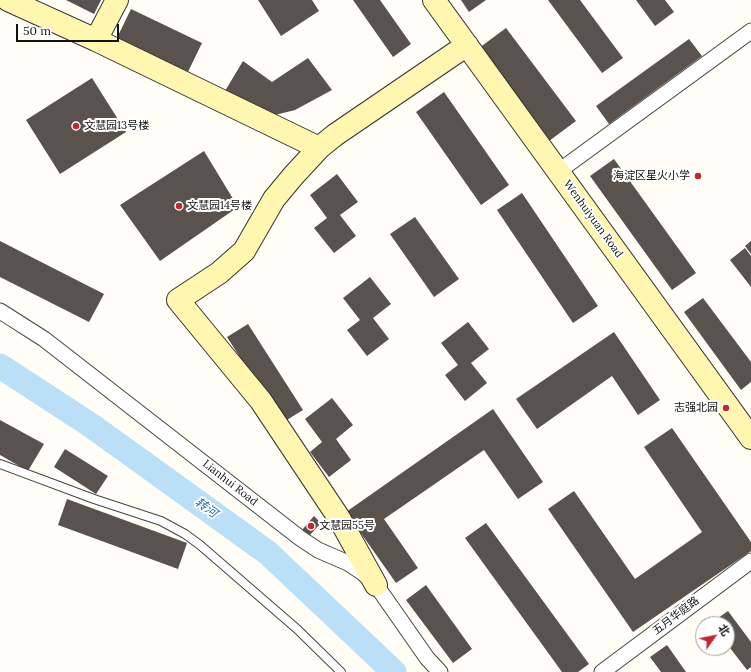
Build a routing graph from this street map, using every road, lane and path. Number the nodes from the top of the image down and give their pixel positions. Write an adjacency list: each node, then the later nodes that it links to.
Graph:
1 (8, 0): 5 (street)
2 (117, 0): 5 (street)
3 (434, 0): 6 (street, Wenhuiyuan Road)
4 (751, 31): 8 (street)
5 (96, 40): 7 (street)
6 (467, 45): 7 (street); 8 (street, Wenhuiyuan Road)
7 (319, 148): 13 (street)
8 (558, 171): 10 (street, Wenhuiyuan Road)
9 (0, 311): 13 (street, Lianhui Road)
10 (751, 438)
11 (0, 464): 14 (lane)
12 (751, 561): 16 (street, 五月华庭路)
13 (376, 585): 15 (street, Lianhui Road)
14 (338, 671)
15 (440, 672)
16 (602, 672)

